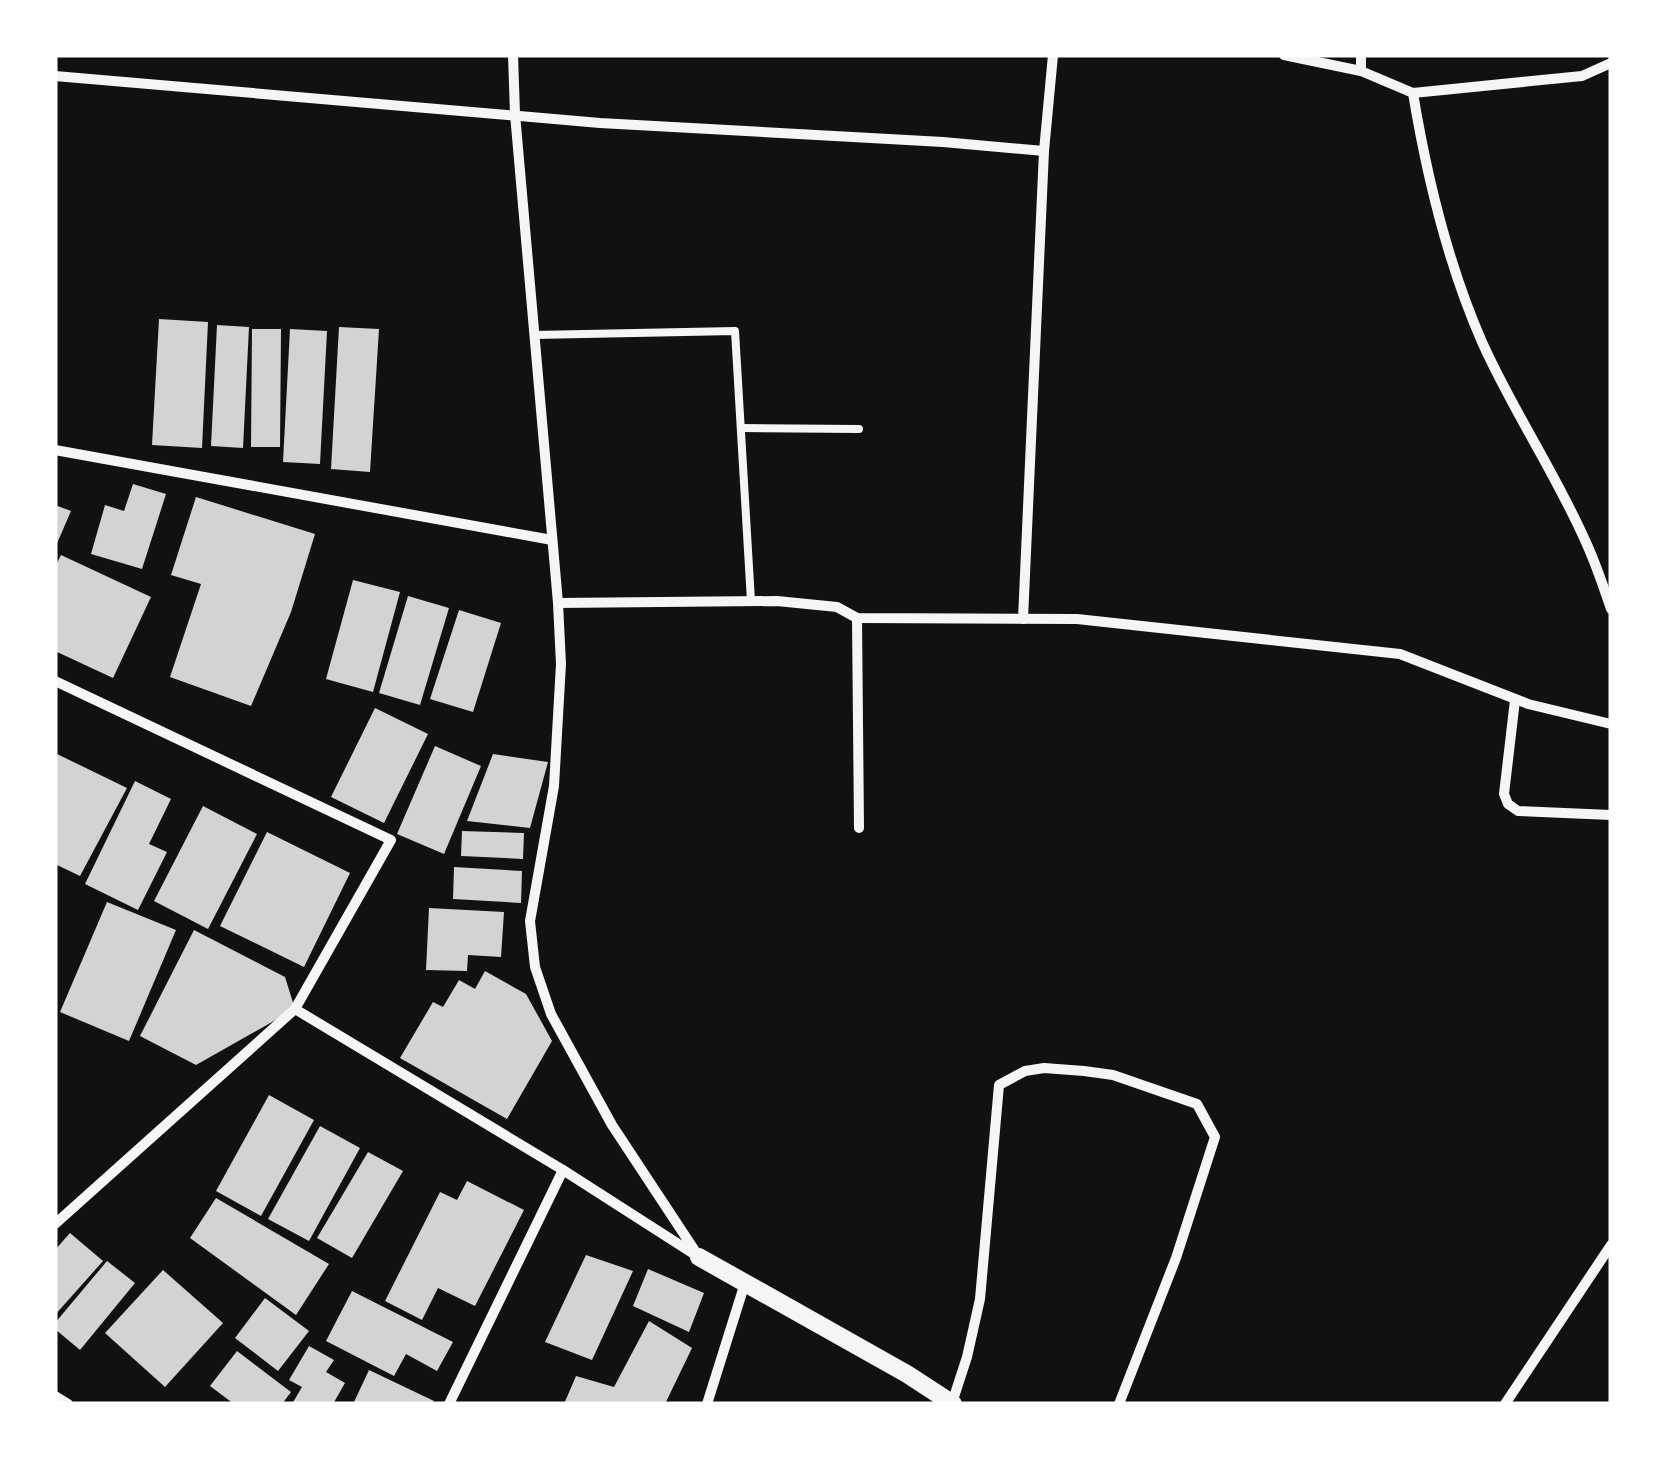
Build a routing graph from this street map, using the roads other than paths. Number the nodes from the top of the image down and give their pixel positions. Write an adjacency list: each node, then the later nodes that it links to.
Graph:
1 (514, 55): 9 (street)
2 (1052, 55): 10 (street)
3 (1284, 55): 6 (street)
4 (1361, 55): 6 (street)
5 (1611, 63): 8 (street)
6 (1361, 71): 8 (street)
7 (55, 76): 9 (street)
8 (1414, 93): 16 (street)
9 (515, 114): 10 (street); 11 (street)
10 (1044, 151): 21 (street)
11 (534, 335): 12 (lane); 15 (street)
12 (741, 428): 13 (lane); 17 (lane)
13 (859, 429)
14 (55, 450): 15 (street)
15 (552, 540): 18 (street)
16 (1605, 574): 19 (street)
17 (751, 601): 18 (street); 20 (street)
18 (558, 603): 31 (street)
19 (1611, 609)
20 (857, 618): 21 (street); 26 (street)
21 (1023, 619): 23 (street)
22 (55, 681): 27 (street)
23 (1515, 700): 24 (street); 25 (street)
24 (1611, 724)
25 (1611, 816)
26 (859, 828)
27 (294, 1009): 28 (street); 29 (street)
28 (563, 1170): 31 (street); 33 (street)
29 (55, 1224)
30 (1611, 1246): 37 (street)
31 (698, 1257): 32 (street)
32 (745, 1284): 34 (street); 35 (street)
33 (450, 1404)
34 (707, 1404)
35 (952, 1404): 36 (street)
36 (1119, 1404)
37 (1504, 1404)

